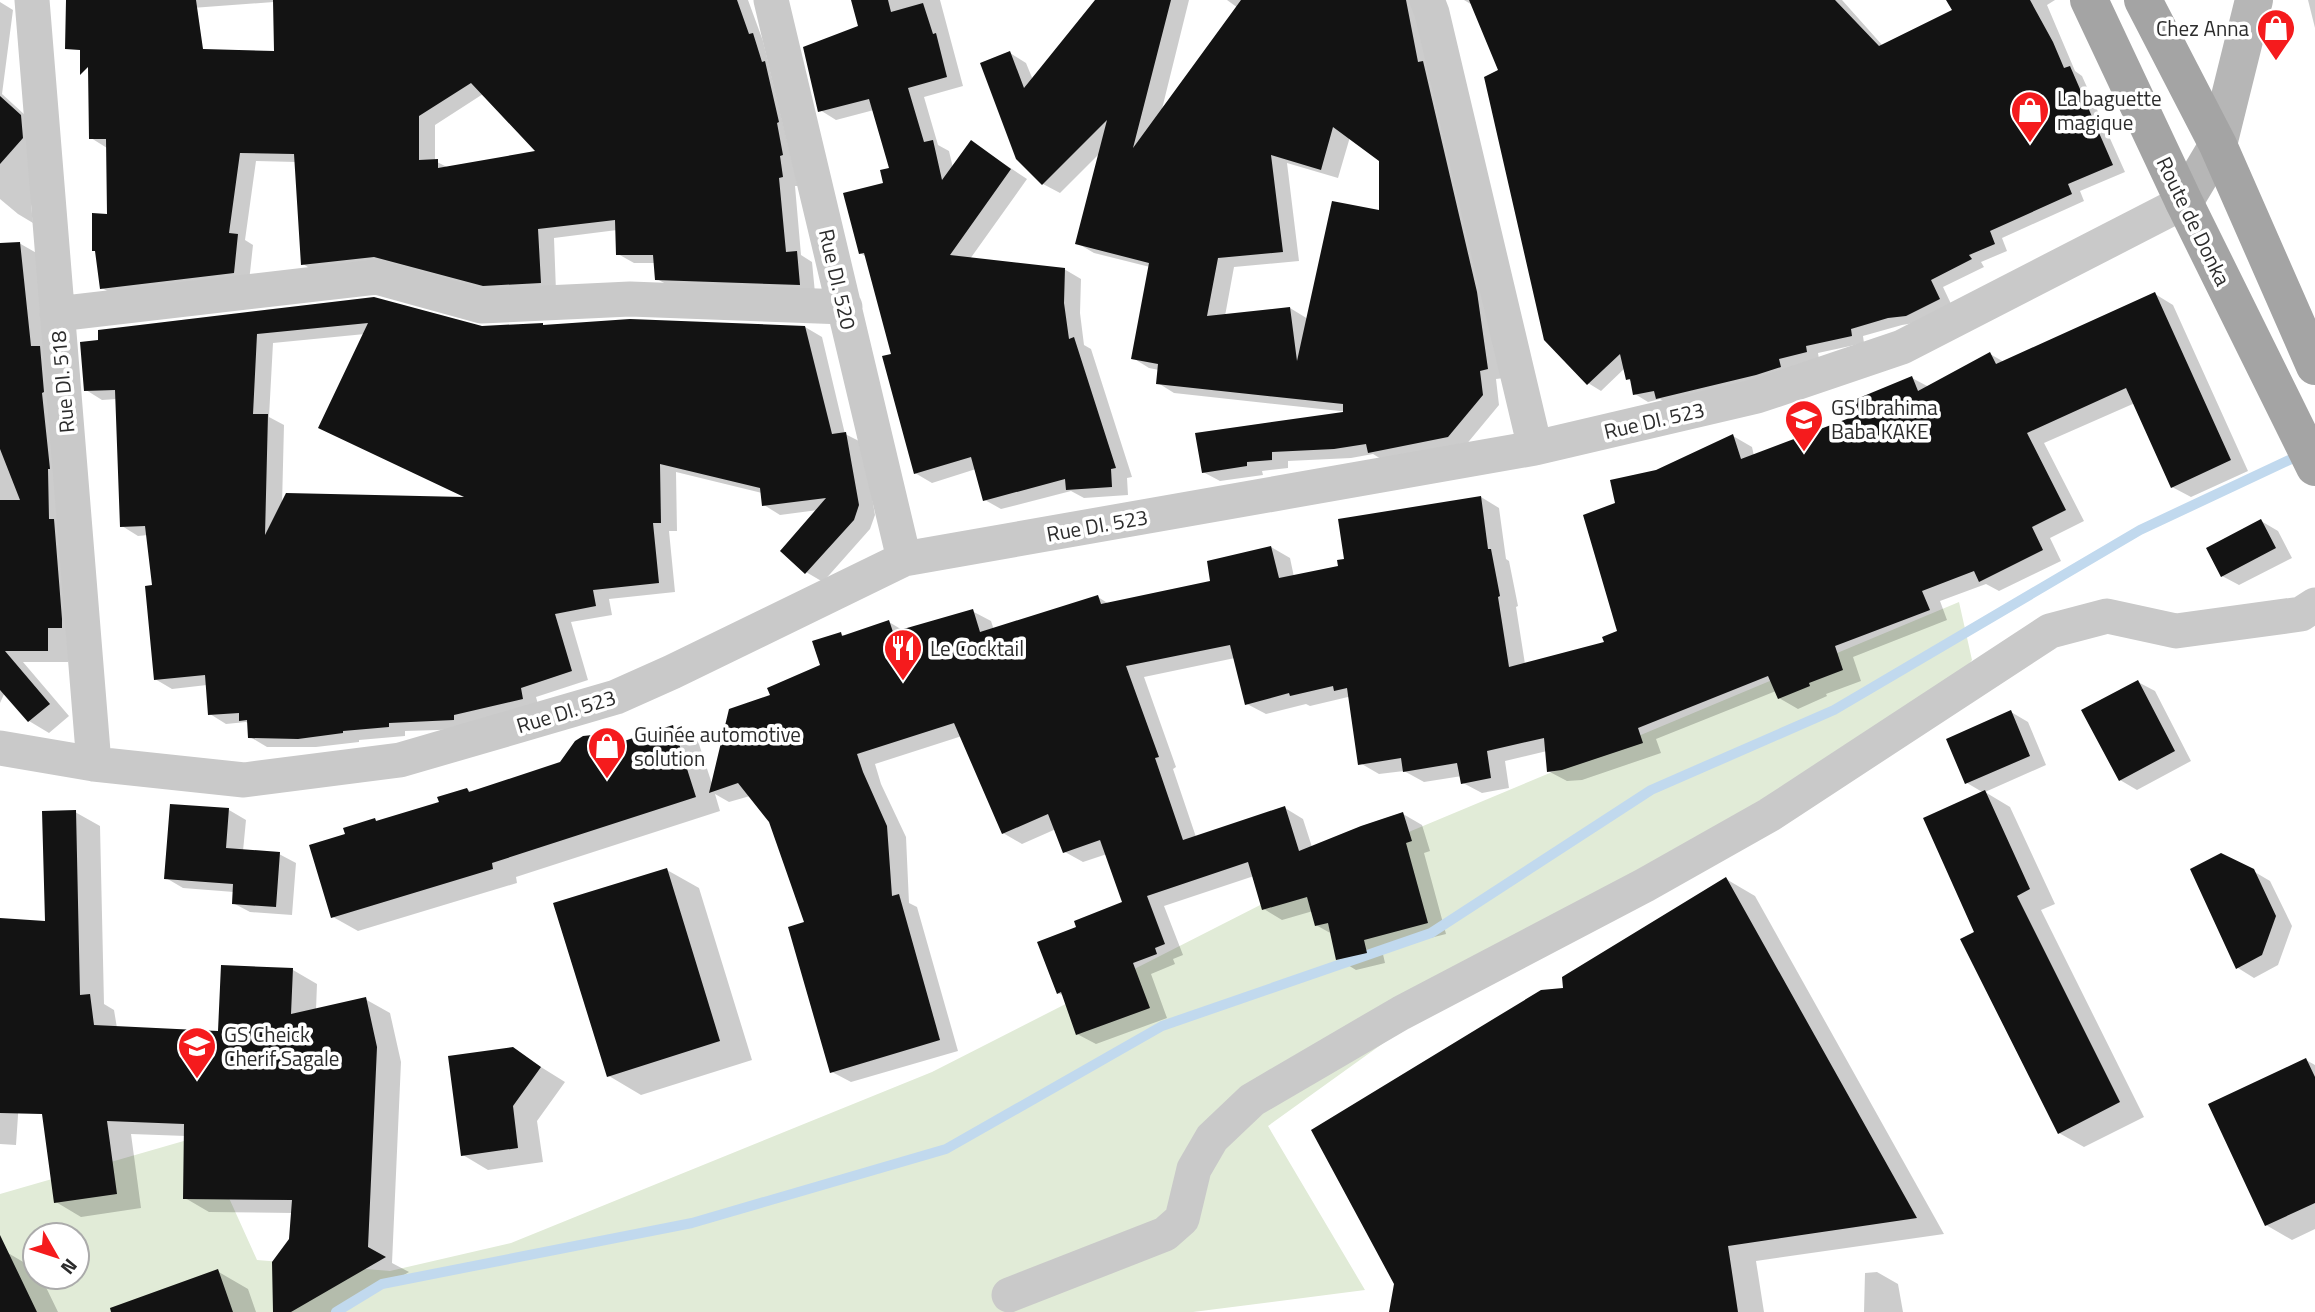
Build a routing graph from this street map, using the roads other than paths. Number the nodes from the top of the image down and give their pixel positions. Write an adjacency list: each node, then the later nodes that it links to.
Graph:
1 (32, 0): 10 (street, Rue DI. 518)
2 (771, 0): 9 (street, Rue DI. 520)
3 (1427, 0): 12 (street)
4 (2089, 0): 8 (main road, Route de Donka)
5 (2143, 0): 7 (main road)
6 (2254, 0): 7 (main road)
7 (2218, 145): 8 (main road); 11 (main road)
8 (2184, 202): 12 (street, Rue DI. 523); 13 (main road, Route de Donka)
9 (845, 307): 10 (street); 14 (street, Rue DI. 520)
10 (57, 314): 17 (street, Rue DI. 518)
11 (2315, 366)
12 (1535, 448): 14 (street, Rue DI. 523)
13 (2315, 467)
14 (904, 559): 17 (street, Rue DI. 523)
15 (2315, 605): 18 (street)
16 (0, 748): 17 (street, Rue DI. 523)
17 (94, 764)
18 (1009, 1295)

